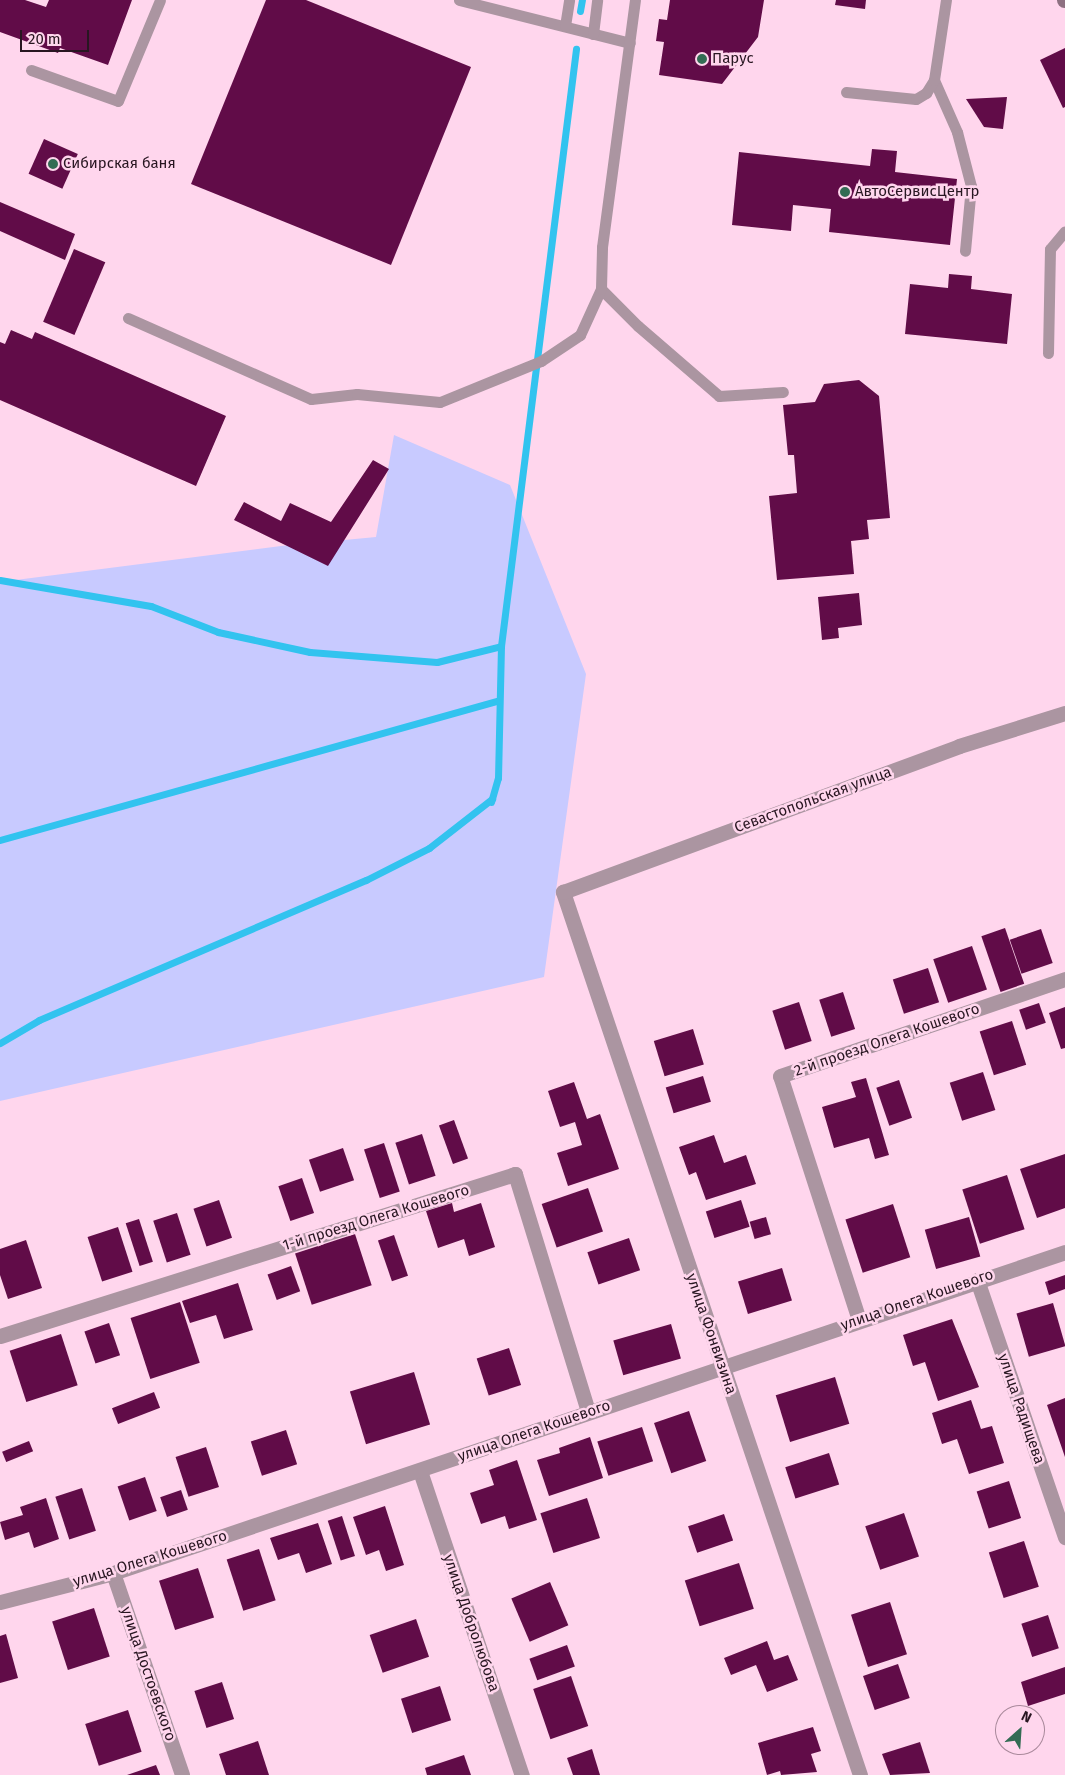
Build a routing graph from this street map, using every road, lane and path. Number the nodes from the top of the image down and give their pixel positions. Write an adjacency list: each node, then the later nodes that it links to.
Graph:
1 (160, 0): 10 (lane)
2 (459, 0): 7 (lane)
3 (569, 0): 7 (lane)
4 (597, 0): 8 (lane)
5 (635, 0): 9 (lane)
6 (946, 0): 11 (lane)
7 (565, 26): 8 (lane)
8 (593, 34): 9 (lane)
9 (630, 43): 15 (lane)
10 (32, 70)
11 (934, 80): 12 (lane); 14 (lane)
12 (846, 92)
13 (1065, 231): 17 (lane)
14 (965, 251)
15 (601, 289): 16 (lane); 18 (lane)
16 (128, 318)
17 (1048, 354)
18 (783, 392)
19 (1065, 713): 20 (street, Севастопольская улица)
20 (563, 892): 26 (street, улица Фонвизина)
21 (1065, 980): 24 (street, 2-й проезд Олега Кошевого)
22 (1065, 1252): 23 (street, улица Олега Кошевого)
23 (977, 1280): 24 (street, улица Олега Кошевого); 29 (street, улица Радищева)
24 (859, 1320): 26 (street, улица Олега Кошевого)
25 (0, 1336): 27 (street, 1-й проезд Олега Кошевого)
26 (722, 1366): 27 (street, улица Олега Кошевого); 34 (street, улица Фонвизина)
27 (588, 1412): 28 (street, улица Олега Кошевого)
28 (420, 1471): 30 (street, улица Олега Кошевого); 33 (street, улица Добролюбова)
29 (1065, 1537)
30 (113, 1573): 31 (street, улица Олега Кошевого); 32 (street, улица Достоевского)
31 (0, 1602)
32 (182, 1775)
33 (522, 1775)
34 (860, 1775)

